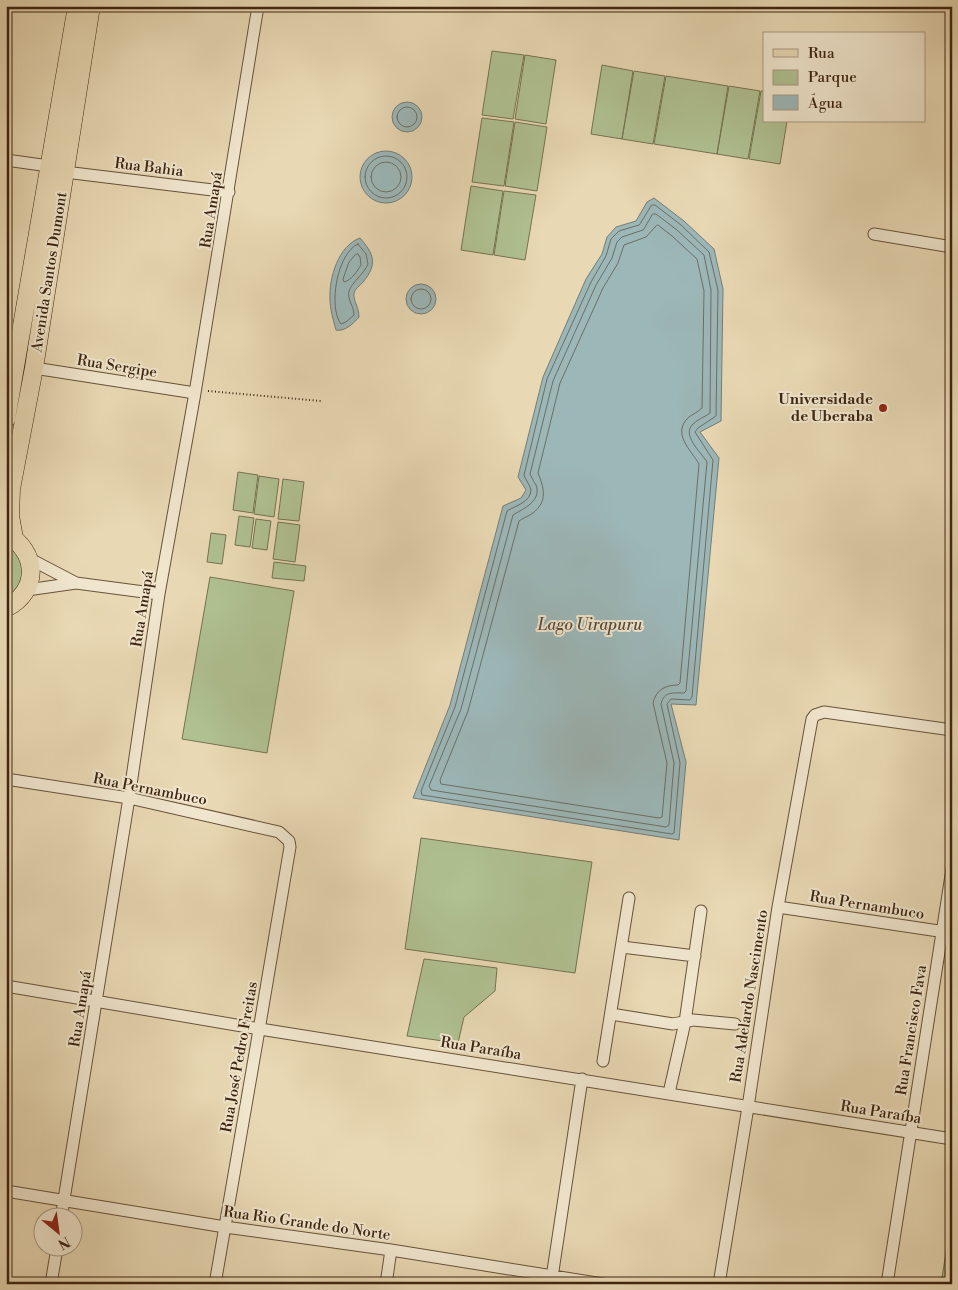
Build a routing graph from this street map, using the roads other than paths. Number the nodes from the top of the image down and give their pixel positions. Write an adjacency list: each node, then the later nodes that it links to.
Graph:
1 (77, 6): 5 (main road, Avenida Santos Dumont)
2 (91, 6): 5 (main road, Avenida Santos Dumont)
3 (258, 6): 6 (street, Rua Amapá)
4 (6, 160): 5 (street, Rua Bahia)
5 (57, 169): 6 (street, Rua Bahia); 9 (main road, Avenida Santos Dumont); 10 (main road, Avenida Santos Dumont)
6 (229, 192): 11 (street, Rua Amapá)
7 (874, 234): 8 (street)
8 (952, 247)
9 (11, 367): 12 (main road, Avenida Santos Dumont)
10 (34, 368): 11 (street, Rua Sergipe); 13 (main road, Avenida Santos Dumont)
11 (195, 393): 17 (street, Rua Amapá)
12 (6, 419)
13 (10, 536): 14 (main road, Avenida Santos Dumont)
14 (30, 559): 15 (street); 16 (main road)
15 (76, 583): 16 (street); 17 (street)
16 (28, 590): 18 (main road)
17 (159, 594): 21 (street, Rua Amapá)
18 (8, 608)
19 (952, 730): 25 (street, Rua Adelardo Nascimento)
20 (6, 779): 21 (street, Rua Pernambuco)
21 (129, 798): 22 (street, Rua Pernambuco); 31 (street, Rua Amapá)
22 (285, 836): 35 (street, Rua José Pedro Freitas)
23 (952, 869): 27 (street, Rua Francisco Fava)
24 (629, 898): 28 (street)
25 (778, 907): 27 (street, Rua Pernambuco); 39 (street, Rua Adelardo Nascimento)
26 (701, 911): 29 (street)
27 (946, 932): 40 (street, Rua Francisco Fava)
28 (622, 947): 29 (street); 32 (street)
29 (695, 956): 33 (street)
30 (6, 986): 31 (street, Rua Paraíba)
31 (96, 1001): 35 (street, Rua Paraíba); 43 (street, Rua Amapá)
32 (611, 1014): 33 (street); 36 (street)
33 (685, 1022): 34 (street); 38 (street)
34 (735, 1024)
35 (260, 1029): 37 (street, Rua Paraíba); 45 (street, Rua José Pedro Freitas)
36 (603, 1061)
37 (582, 1079): 38 (street, Rua Paraíba); 48 (street)
38 (669, 1093): 39 (street, Rua Paraíba)
39 (748, 1107): 40 (street, Rua Paraíba); 53 (street, Rua Adelardo Nascimento)
40 (911, 1132): 41 (street, Rua Paraíba); 54 (street, Rua Francisco Fava)
41 (952, 1139)
42 (6, 1191): 43 (street, Rua Rio Grande do Norte)
43 (64, 1201): 44 (street, Rua Amapá); 45 (street, Rua Rio Grande do Norte)
44 (63, 1208)
45 (225, 1227): 46 (street, Rua Rio Grande do Norte); 50 (street, Rua José Pedro Freitas)
46 (391, 1250): 48 (street, Rua Rio Grande do Norte); 51 (street)
47 (55, 1258): 49 (street)
48 (552, 1280): 52 (street, Rua Rio Grande do Norte)
49 (51, 1284)
50 (215, 1284)
51 (386, 1284)
52 (603, 1284)
53 (719, 1284)
54 (887, 1284)

